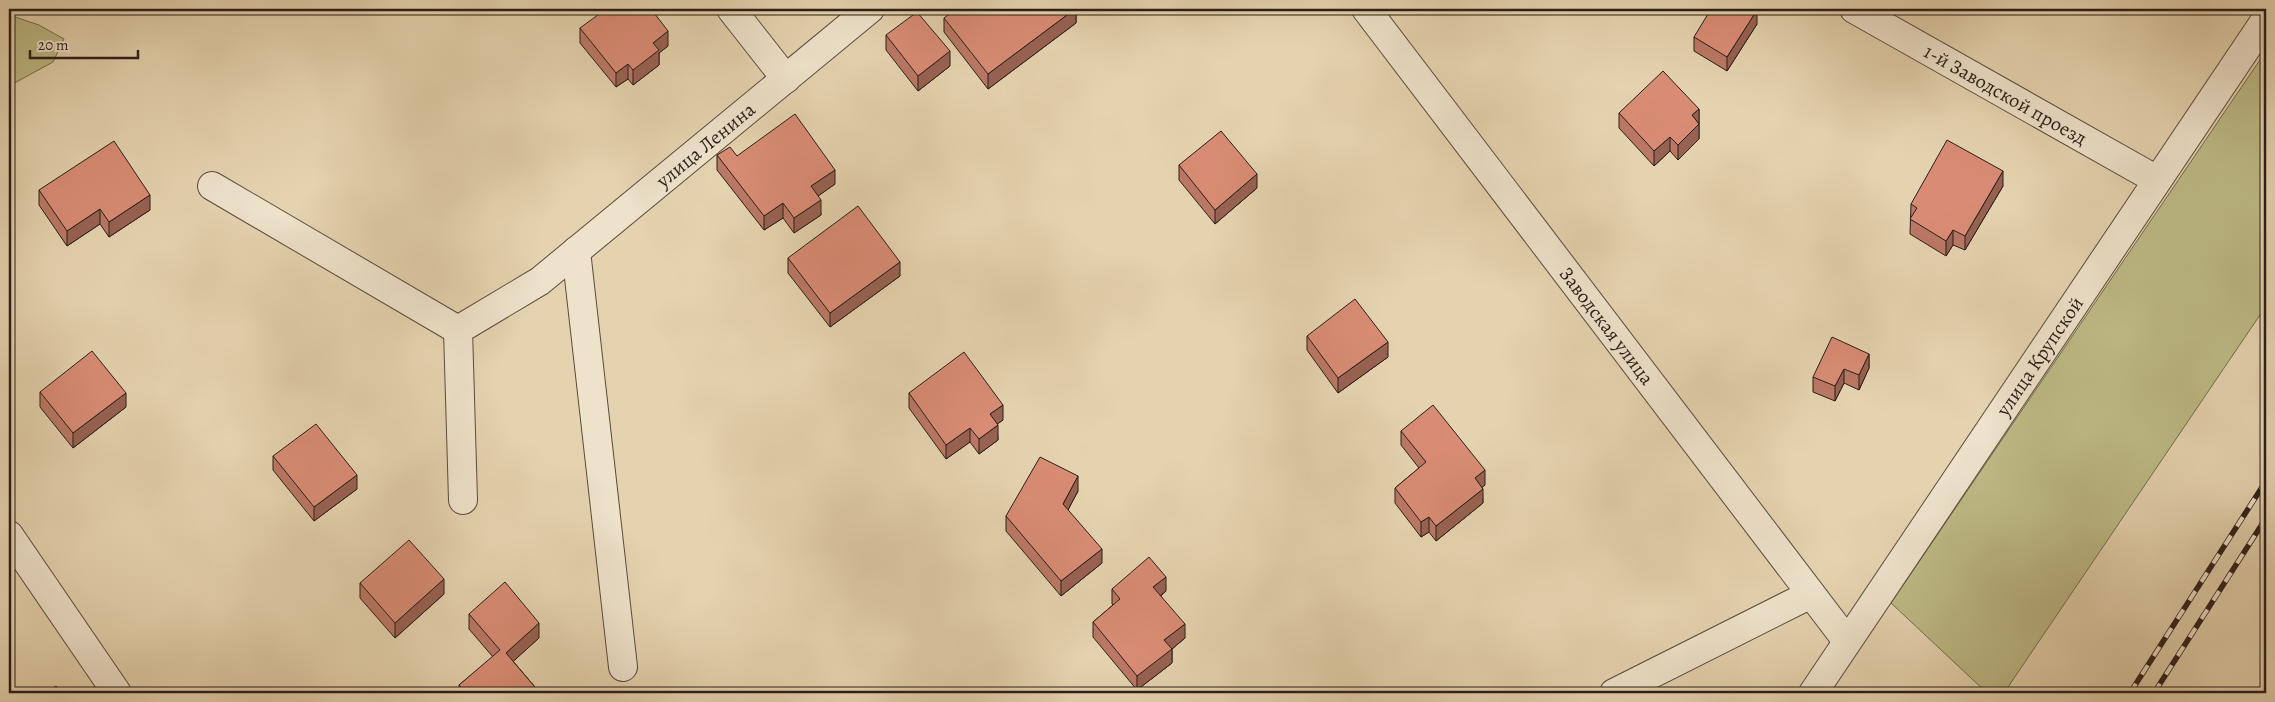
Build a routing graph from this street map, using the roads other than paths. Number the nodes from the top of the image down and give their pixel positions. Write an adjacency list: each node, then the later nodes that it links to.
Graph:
1 (731, 9): 6 (street)
2 (870, 9): 6 (street, улица Ленина)
3 (1366, 9): 13 (street, Заводская улица)
4 (1854, 9): 7 (street, 1-й Заводской проезд)
5 (2266, 19): 7 (street, улица Крупской)
6 (786, 79): 9 (street, улица Ленина)
7 (2157, 180): 14 (street, улица Крупской)
8 (212, 186): 10 (street)
9 (576, 251): 10 (street, улица Ленина); 15 (street)
10 (458, 330): 11 (street)
11 (463, 500)
12 (9, 535): 16 (street)
13 (1811, 594): 14 (street, Заводская улица); 17 (street)
14 (1848, 641): 18 (street, улица Крупской)
15 (623, 667)
16 (116, 693)
17 (1614, 693)
18 (1813, 693)

